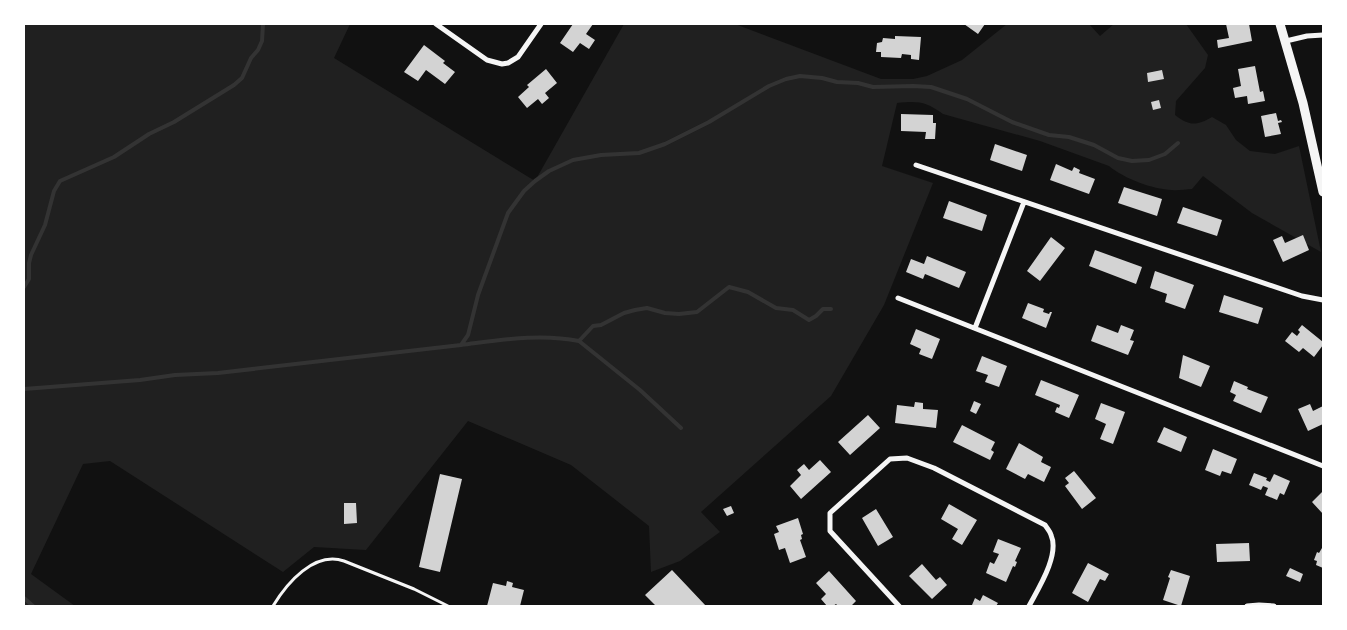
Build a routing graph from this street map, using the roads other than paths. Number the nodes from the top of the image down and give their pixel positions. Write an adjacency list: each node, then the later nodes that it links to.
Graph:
1 (436, 24): 2 (street)
2 (541, 24)
3 (1280, 24): 5 (main road)
4 (1323, 35): 5 (street)
5 (1286, 41): 7 (main road)
6 (916, 165): 8 (street)
7 (1323, 192)
8 (1024, 202): 10 (street); 11 (street)
9 (898, 298): 11 (street)
10 (1323, 300)
11 (975, 328): 12 (street)
12 (1323, 466)
13 (273, 606): 14 (lane)
14 (448, 606)
15 (899, 606): 16 (street)
16 (1029, 606)
17 (1247, 606): 18 (street)
18 (1274, 606)

